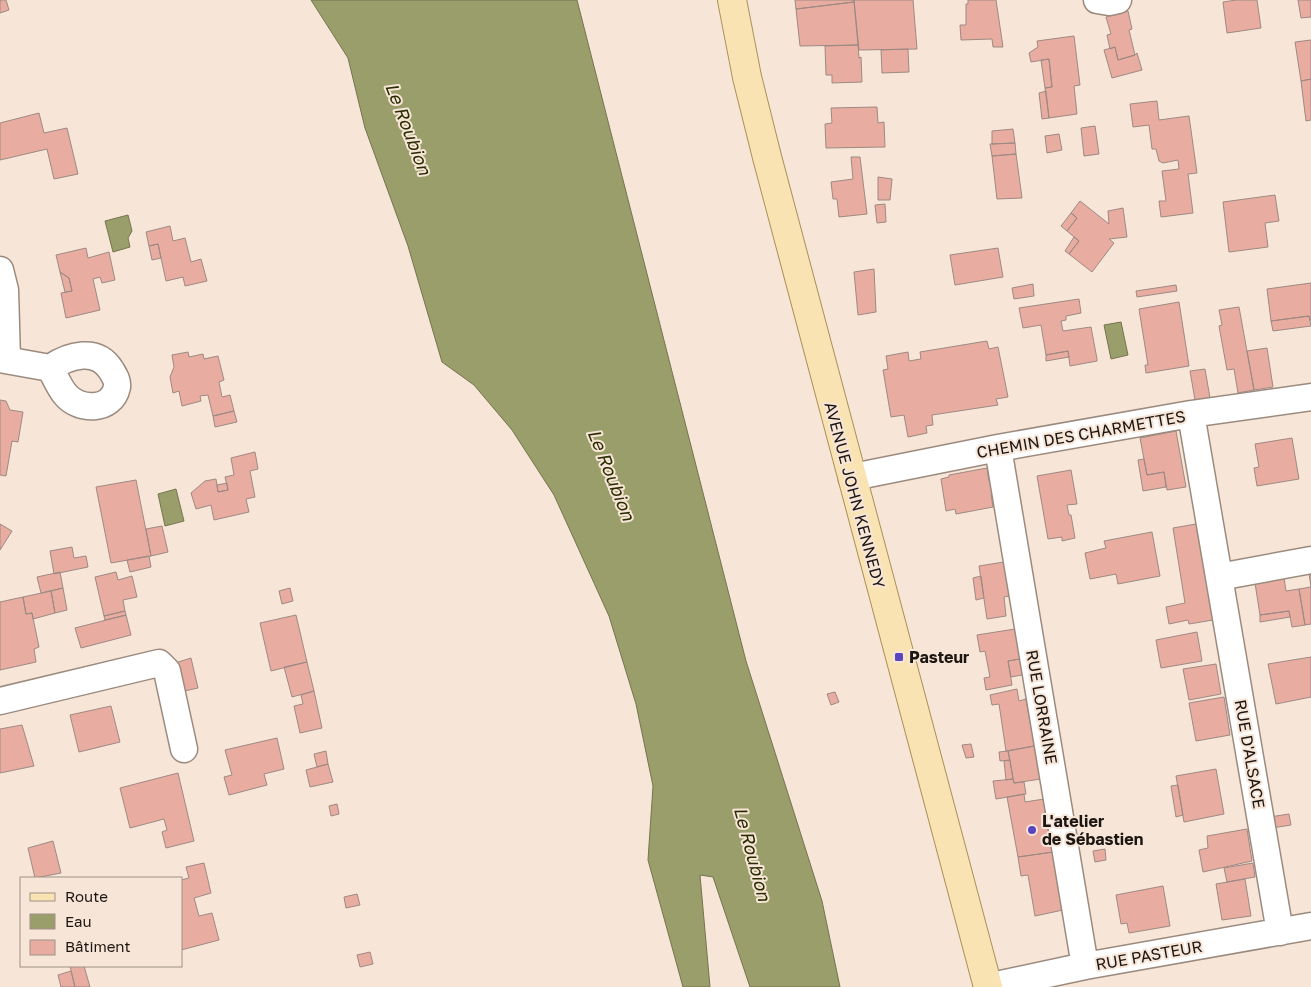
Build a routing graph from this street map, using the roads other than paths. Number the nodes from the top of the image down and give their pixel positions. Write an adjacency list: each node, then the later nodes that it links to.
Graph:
1 (732, 0): 10 (main road, AVENUE JOHN KENNEDY)
2 (1097, 0): 3 (street)
3 (1118, 0)
4 (0, 270): 5 (street)
5 (3, 359): 6 (street)
6 (50, 368)
7 (1311, 397): 8 (street, CHEMIN DES CHARMETTES)
8 (1191, 414): 9 (street, CHEMIN DES CHARMETTES); 12 (street, RUE D'ALSACE)
9 (998, 448): 10 (street, CHEMIN DES CHARMETTES); 17 (street, RUE LORRAINE)
10 (852, 479): 18 (main road, AVENUE JOHN KENNEDY)
11 (1311, 560): 12 (street)
12 (1219, 577): 16 (street, RUE D'ALSACE)
13 (0, 701): 14 (street)
14 (184, 749)
15 (1311, 926): 16 (street, RUE PASTEUR)
16 (1280, 932): 17 (street, RUE PASTEUR)
17 (1085, 966): 18 (street, RUE PASTEUR)
18 (987, 987)

